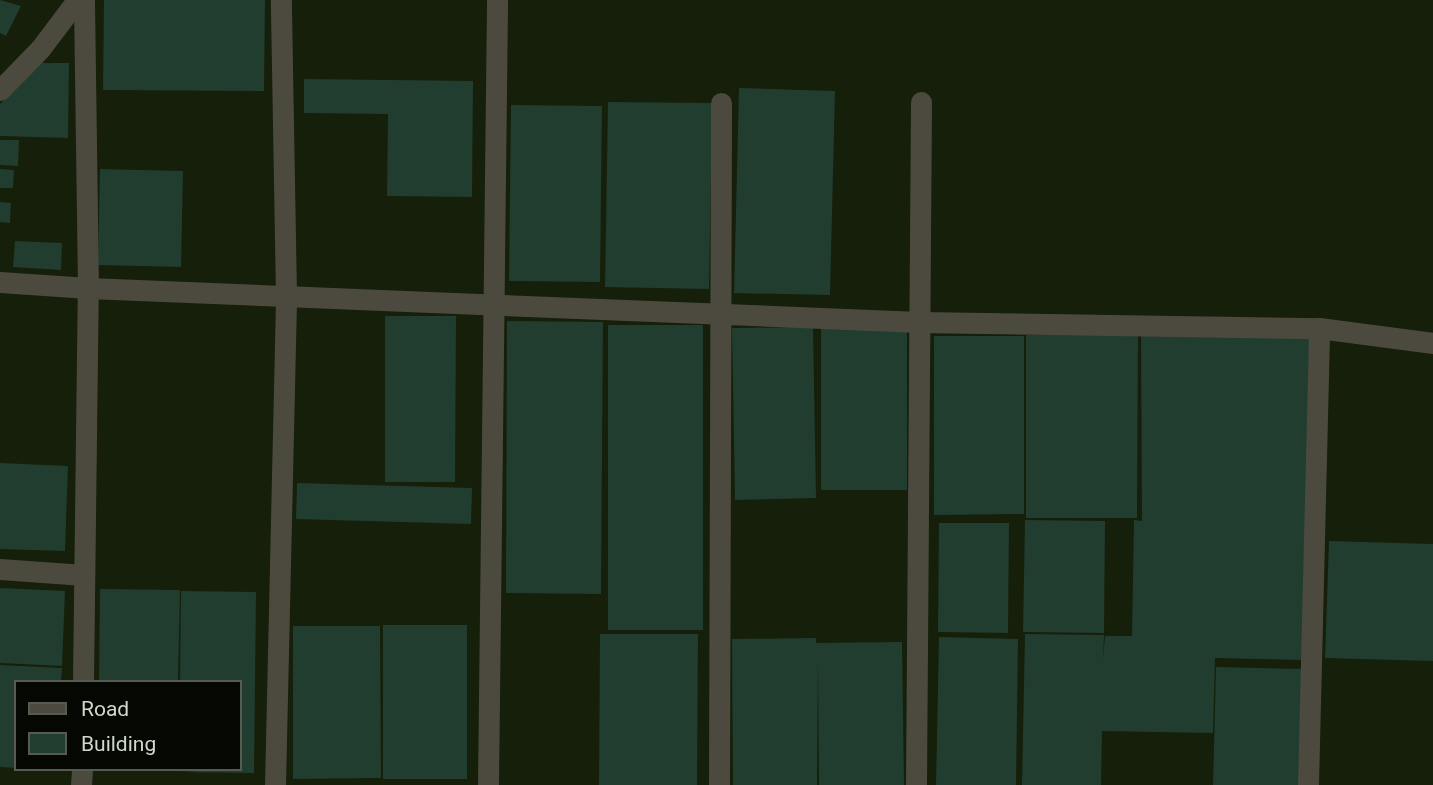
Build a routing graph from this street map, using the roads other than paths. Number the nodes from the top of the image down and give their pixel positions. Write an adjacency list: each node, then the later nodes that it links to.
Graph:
1 (77, 0): 5 (street)
2 (83, 0): 9 (street)
3 (281, 0): 10 (street)
4 (497, 0): 11 (street)
5 (0, 90)
6 (921, 102): 13 (street)
7 (720, 103): 12 (street)
8 (0, 282): 9 (street)
9 (88, 288): 10 (street); 17 (street)
10 (286, 296): 11 (street); 19 (street)
11 (495, 304): 12 (street); 20 (street)
12 (721, 314): 13 (street); 21 (street)
13 (919, 322): 14 (street); 22 (street)
14 (1319, 328): 15 (street); 23 (street)
15 (1433, 343)
16 (0, 569): 17 (street)
17 (84, 575): 18 (street)
18 (83, 680)
19 (275, 785)
20 (488, 785)
21 (719, 785)
22 (916, 785)
23 (1308, 785)

